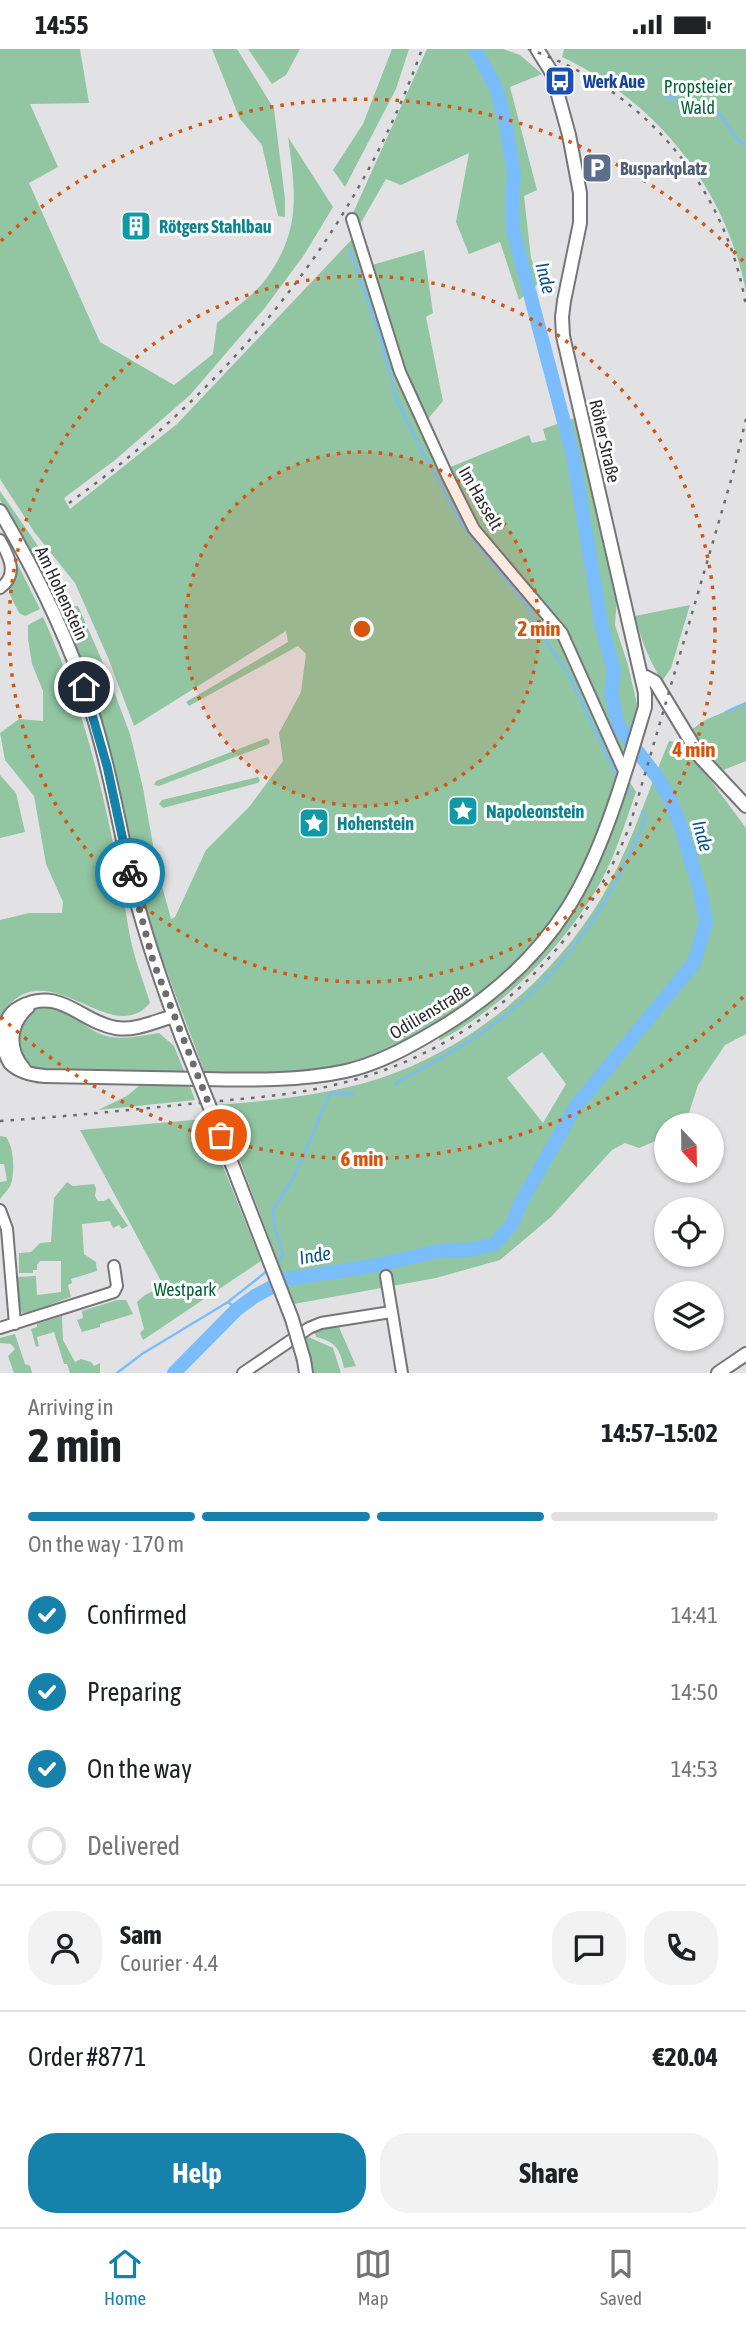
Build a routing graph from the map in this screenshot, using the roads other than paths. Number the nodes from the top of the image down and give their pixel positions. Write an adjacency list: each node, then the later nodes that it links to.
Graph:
1 (537, 49): 6 (main road, Röher Straße)
2 (352, 219): 9 (street, Im Hasselt)
3 (0, 511): 11 (main road, Am Hohenstein)
4 (0, 540): 5 (street)
5 (2, 587)
6 (642, 678): 7 (main road); 8 (main road, Odilienstraße)
7 (661, 691): 8 (main road); 10 (main road)
8 (645, 707): 9 (main road, Odilienstraße)
9 (623, 774): 12 (main road, Odilienstraße)
10 (746, 806)
11 (174, 1016): 12 (main road); 20 (main road, Am Hohenstein, bridge)
12 (6, 1057)
13 (0, 1210): 17 (street)
14 (114, 1266): 17 (street)
15 (386, 1276): 16 (street)
16 (391, 1312): 21 (street); 22 (street)
17 (15, 1324): 18 (street)
18 (0, 1328)
19 (746, 1354): 23 (main road)
20 (305, 1366)
21 (243, 1373)
22 (402, 1373)
23 (718, 1373)

